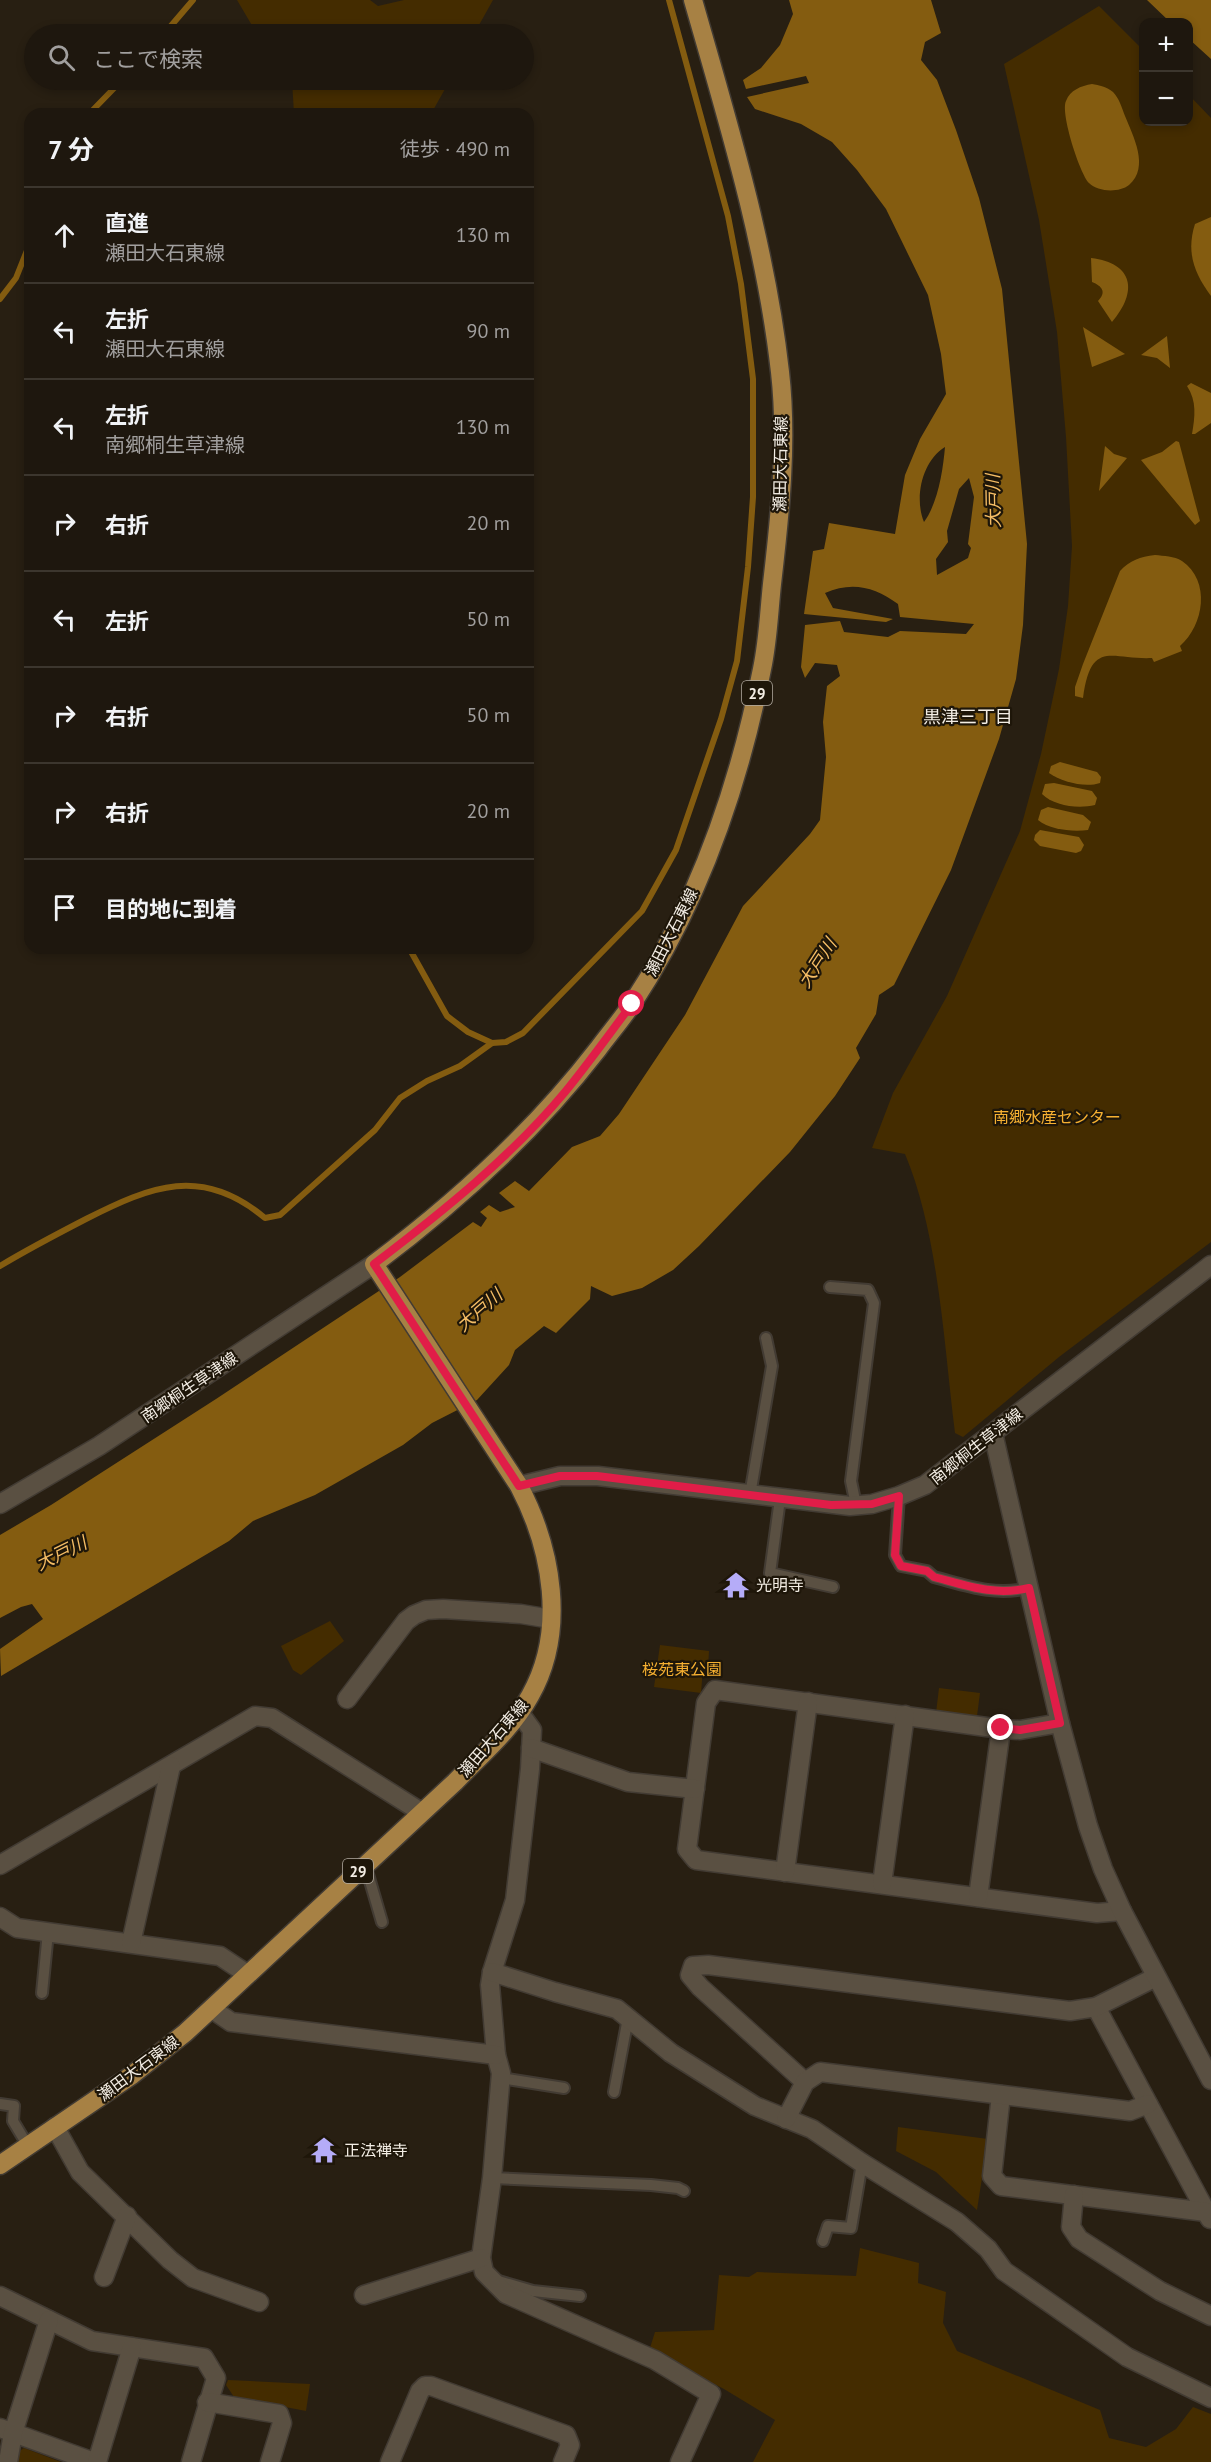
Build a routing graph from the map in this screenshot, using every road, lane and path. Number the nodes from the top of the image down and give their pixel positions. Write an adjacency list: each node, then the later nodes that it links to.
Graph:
1 (693, 0): 3 (main road, 瀬田大石東線 / 29)
2 (1211, 1265): 6 (street, 南郷桐生草津線)
3 (379, 1271): 7 (main road, 瀬田大石東線 / 29); 11 (street, 南郷桐生草津線)
4 (831, 1287): 12 (lane)
5 (766, 1338): 8 (lane)
6 (993, 1433): 9 (street, 南郷桐生草津線); 14 (street)
7 (519, 1486): 8 (street, 南郷桐生草津線); 15 (main road, 瀬田大石東線 / 29)
8 (750, 1495): 10 (street, 南郷桐生草津線)
9 (899, 1496): 12 (street, 南郷桐生草津線); 14 (lane)
10 (780, 1499): 12 (street, 南郷桐生草津線); 13 (lane)
11 (0, 1504)
12 (856, 1506)
13 (833, 1587)
14 (1029, 1588): 20 (street)
15 (551, 1619): 16 (street); 18 (main road, 瀬田大石東線 / 29)
16 (347, 1699)
17 (808, 1702): 19 (street); 24 (street); 28 (street)
18 (519, 1712): 22 (street); 25 (main road, 瀬田大石東線 / 29)
19 (904, 1715): 21 (street); 29 (street)
20 (1060, 1723): 21 (street); 31 (street)
21 (1001, 1728): 30 (street)
22 (531, 1748): 24 (street); 36 (street)
23 (171, 1766): 25 (street); 27 (street); 35 (street)
24 (695, 1789): 28 (street)
25 (421, 1812): 26 (main road, 瀬田大石東線 / 29)
26 (365, 1864): 33 (lane); 37 (main road, 瀬田大石東線 / 29)
27 (0, 1865)
28 (785, 1872): 29 (street)
29 (882, 1884): 30 (street)
30 (978, 1897): 31 (street)
31 (1122, 1911): 38 (street)
32 (0, 1917): 34 (street)
33 (382, 1922)
34 (48, 1932): 35 (street); 39 (lane)
35 (131, 1943): 37 (street)
36 (492, 1971): 42 (street); 43 (street)
37 (247, 1974): 41 (main road, 瀬田大石東線 / 29)
38 (1156, 1977): 40 (street); 45 (street)
39 (42, 1993)
40 (1096, 2007): 46 (street); 51 (street)
41 (212, 2009): 43 (street); 53 (main road, 瀬田大石東線 / 29)
42 (628, 2018): 48 (lane); 52 (street)
43 (496, 2055): 44 (street)
44 (501, 2078): 47 (lane); 57 (street)
45 (1211, 2080)
46 (805, 2082): 49 (street); 52 (street)
47 (564, 2088)
48 (614, 2092)
49 (1001, 2095): 51 (street); 59 (street)
50 (0, 2104): 54 (lane)
51 (1148, 2104): 61 (street)
52 (786, 2119): 55 (street)
53 (55, 2127): 54 (main road, 瀬田大石東線 / 29); 60 (street)
54 (28, 2146): 56 (main road, 瀬田大石東線 / 29)
55 (862, 2163): 62 (lane); 73 (street)
56 (0, 2164)
57 (492, 2178): 58 (lane); 63 (street)
58 (684, 2192)
59 (1074, 2195): 61 (street); 70 (street)
60 (127, 2216): 64 (street); 69 (street)
61 (1209, 2216)
62 (823, 2241)
63 (481, 2258): 65 (street); 67 (street)
64 (104, 2277)
65 (489, 2278): 68 (lane); 82 (street)
66 (0, 2295): 71 (street)
67 (364, 2295)
68 (580, 2296)
69 (259, 2302)
70 (1211, 2316)
71 (49, 2320): 72 (street); 75 (street)
72 (132, 2347): 74 (street); 77 (street)
73 (1211, 2398)
74 (207, 2402): 78 (street); 79 (street)
75 (7, 2431): 76 (street); 77 (street)
76 (8, 2462)
77 (96, 2462)
78 (191, 2462)
79 (270, 2462)
80 (390, 2462): 81 (street)
81 (563, 2462)
82 (680, 2462)

